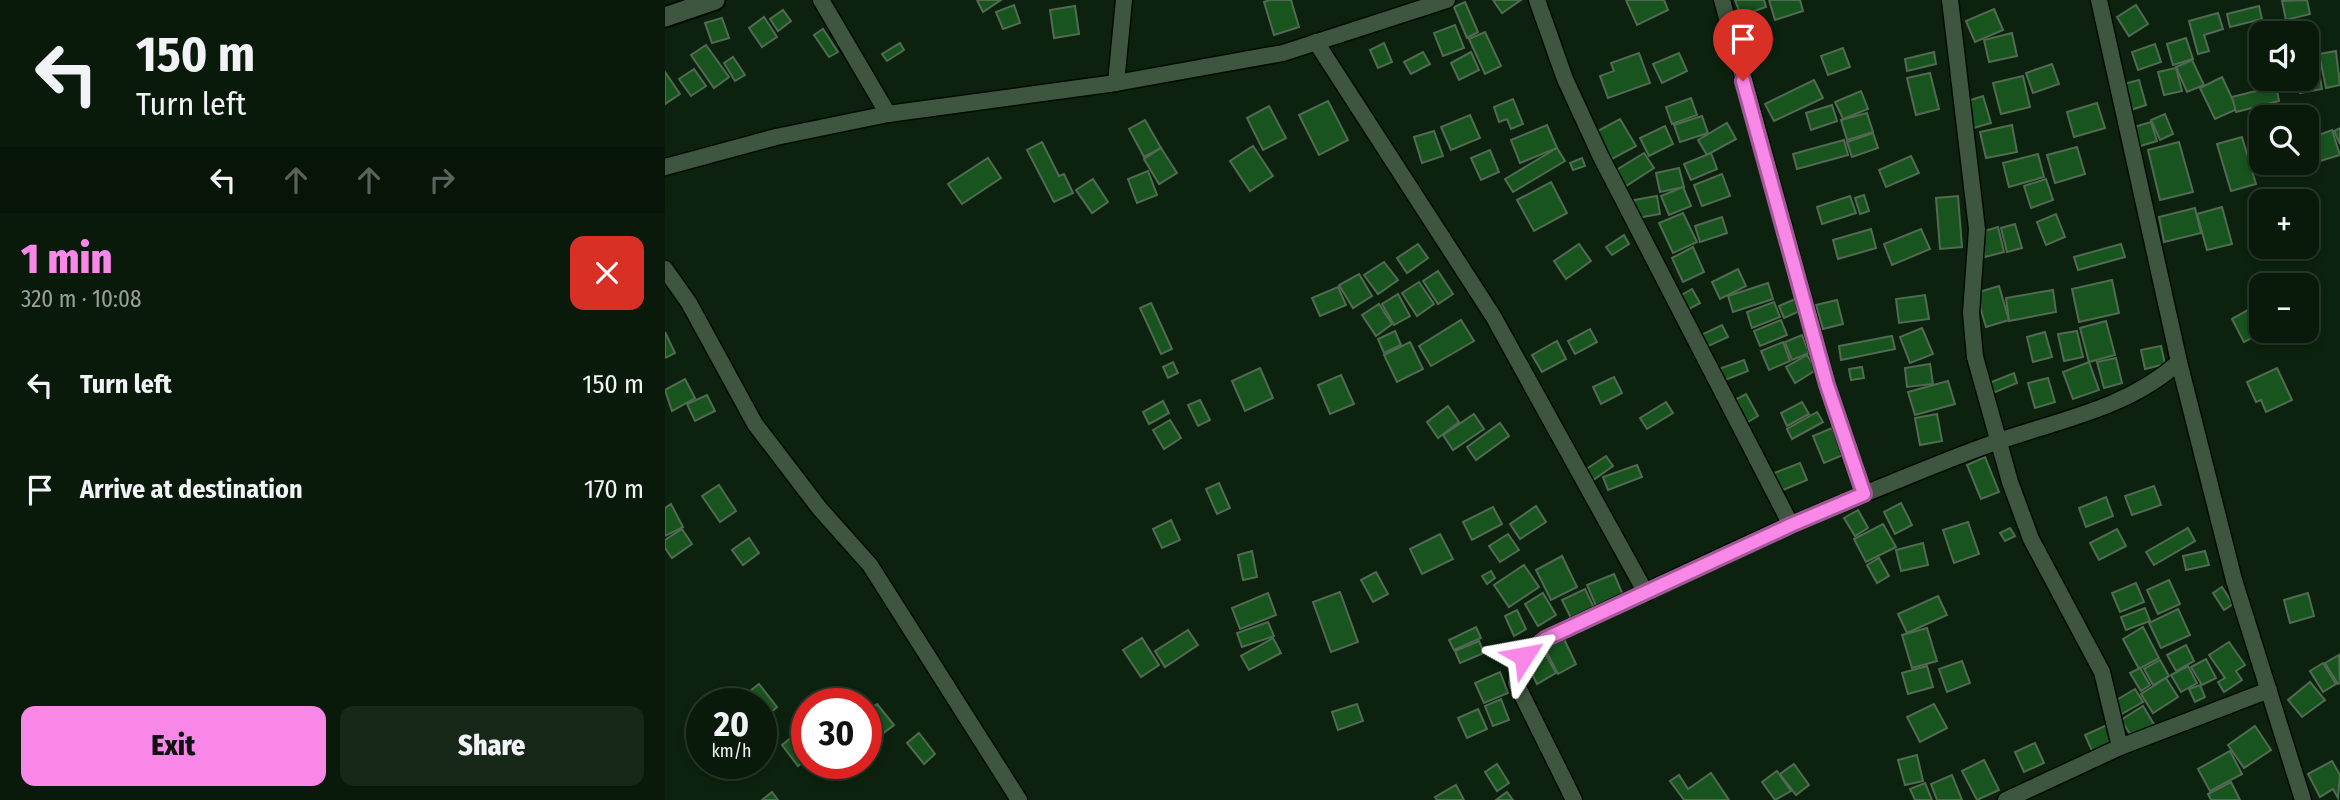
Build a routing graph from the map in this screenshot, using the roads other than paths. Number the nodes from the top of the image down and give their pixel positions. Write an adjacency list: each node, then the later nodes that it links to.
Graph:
1 (715, 0): 9 (street)
2 (821, 0): 12 (street)
3 (1124, 0): 11 (street)
4 (1447, 0): 10 (street)
5 (1537, 0): 18 (street)
6 (1722, 0): 17 (street)
7 (1950, 0): 16 (street)
8 (2099, 0): 15 (street)
9 (665, 17)
10 (1316, 42): 11 (street); 19 (street)
11 (1116, 83): 12 (street)
12 (888, 114): 13 (street)
13 (665, 167)
14 (665, 269): 22 (street)
15 (2179, 362): 16 (street); 20 (street)
16 (1998, 442): 17 (street); 21 (street)
17 (1864, 494): 18 (street)
18 (1791, 525): 19 (street)
19 (1646, 593): 23 (street)
20 (2269, 690): 21 (street); 25 (street)
21 (2120, 747): 24 (street)
22 (1019, 800)
23 (1574, 800)
24 (2006, 800)
25 (2303, 800)

